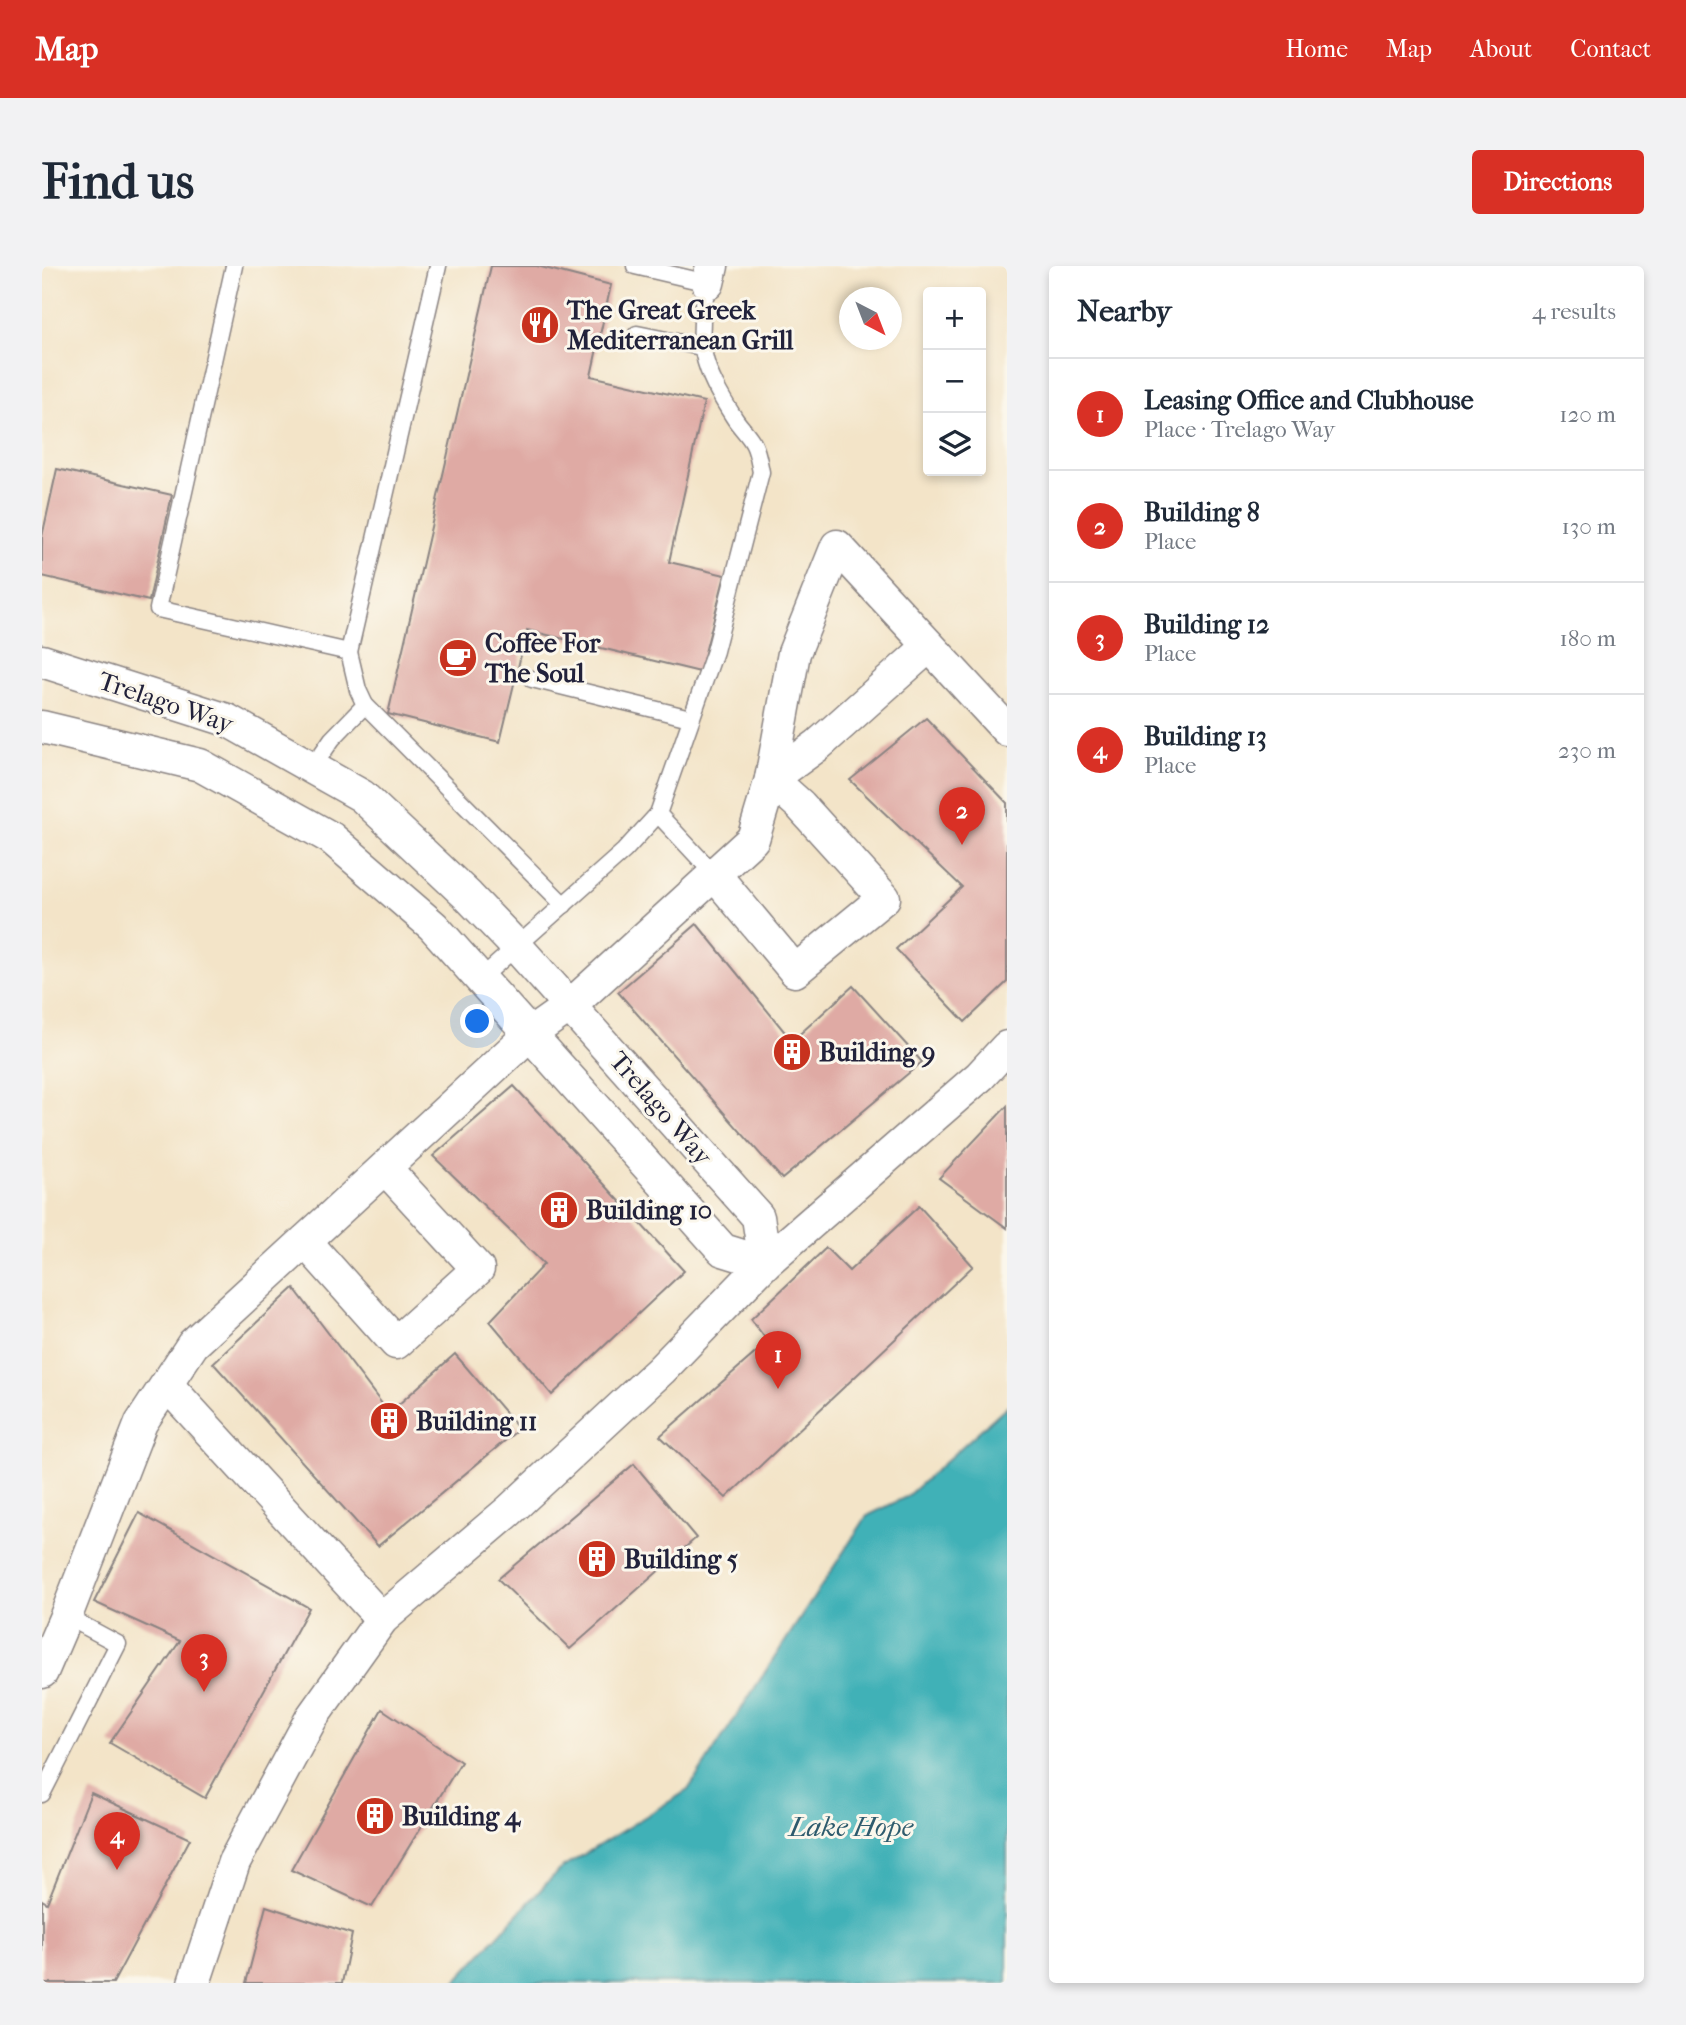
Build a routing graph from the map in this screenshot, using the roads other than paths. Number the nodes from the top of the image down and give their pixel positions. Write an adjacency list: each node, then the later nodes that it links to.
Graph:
1 (234, 266): 8 (lane)
2 (438, 266): 8 (lane)
3 (635, 266): 4 (lane)
4 (710, 274): 6 (lane)
5 (637, 334): 6 (lane)
6 (701, 347): 12 (lane)
7 (929, 646): 14 (street); 16 (street); 16 (street)
8 (349, 652): 11 (lane)
9 (42, 661): 15 (street, Trelago Way)
10 (532, 679): 12 (lane)
11 (365, 705): 15 (lane); 19 (lane)
12 (690, 718): 17 (lane)
13 (42, 727): 21 (street, Trelago Way)
14 (1007, 730)
15 (312, 768): 20 (street, Trelago Way)
16 (771, 779): 18 (street); 18 (street)
17 (658, 814): 18 (lane); 19 (lane)
18 (714, 874): 22 (street)
19 (564, 905): 20 (lane)
20 (517, 947): 21 (lane); 22 (street, Trelago Way)
21 (480, 979): 23 (street, Trelago Way)
22 (571, 1005): 23 (street); 27 (street, Trelago Way)
23 (530, 1034): 25 (street); 27 (street, Trelago Way)
24 (1007, 1047): 27 (street)
25 (385, 1167): 26 (street); 26 (street)
26 (306, 1241): 28 (street)
27 (765, 1263): 30 (street)
28 (167, 1385): 29 (street); 30 (street)
29 (66, 1616): 31 (street); 32 (lane)
30 (382, 1619): 33 (street)
31 (42, 1672)
32 (42, 1794)
33 (194, 1983)

